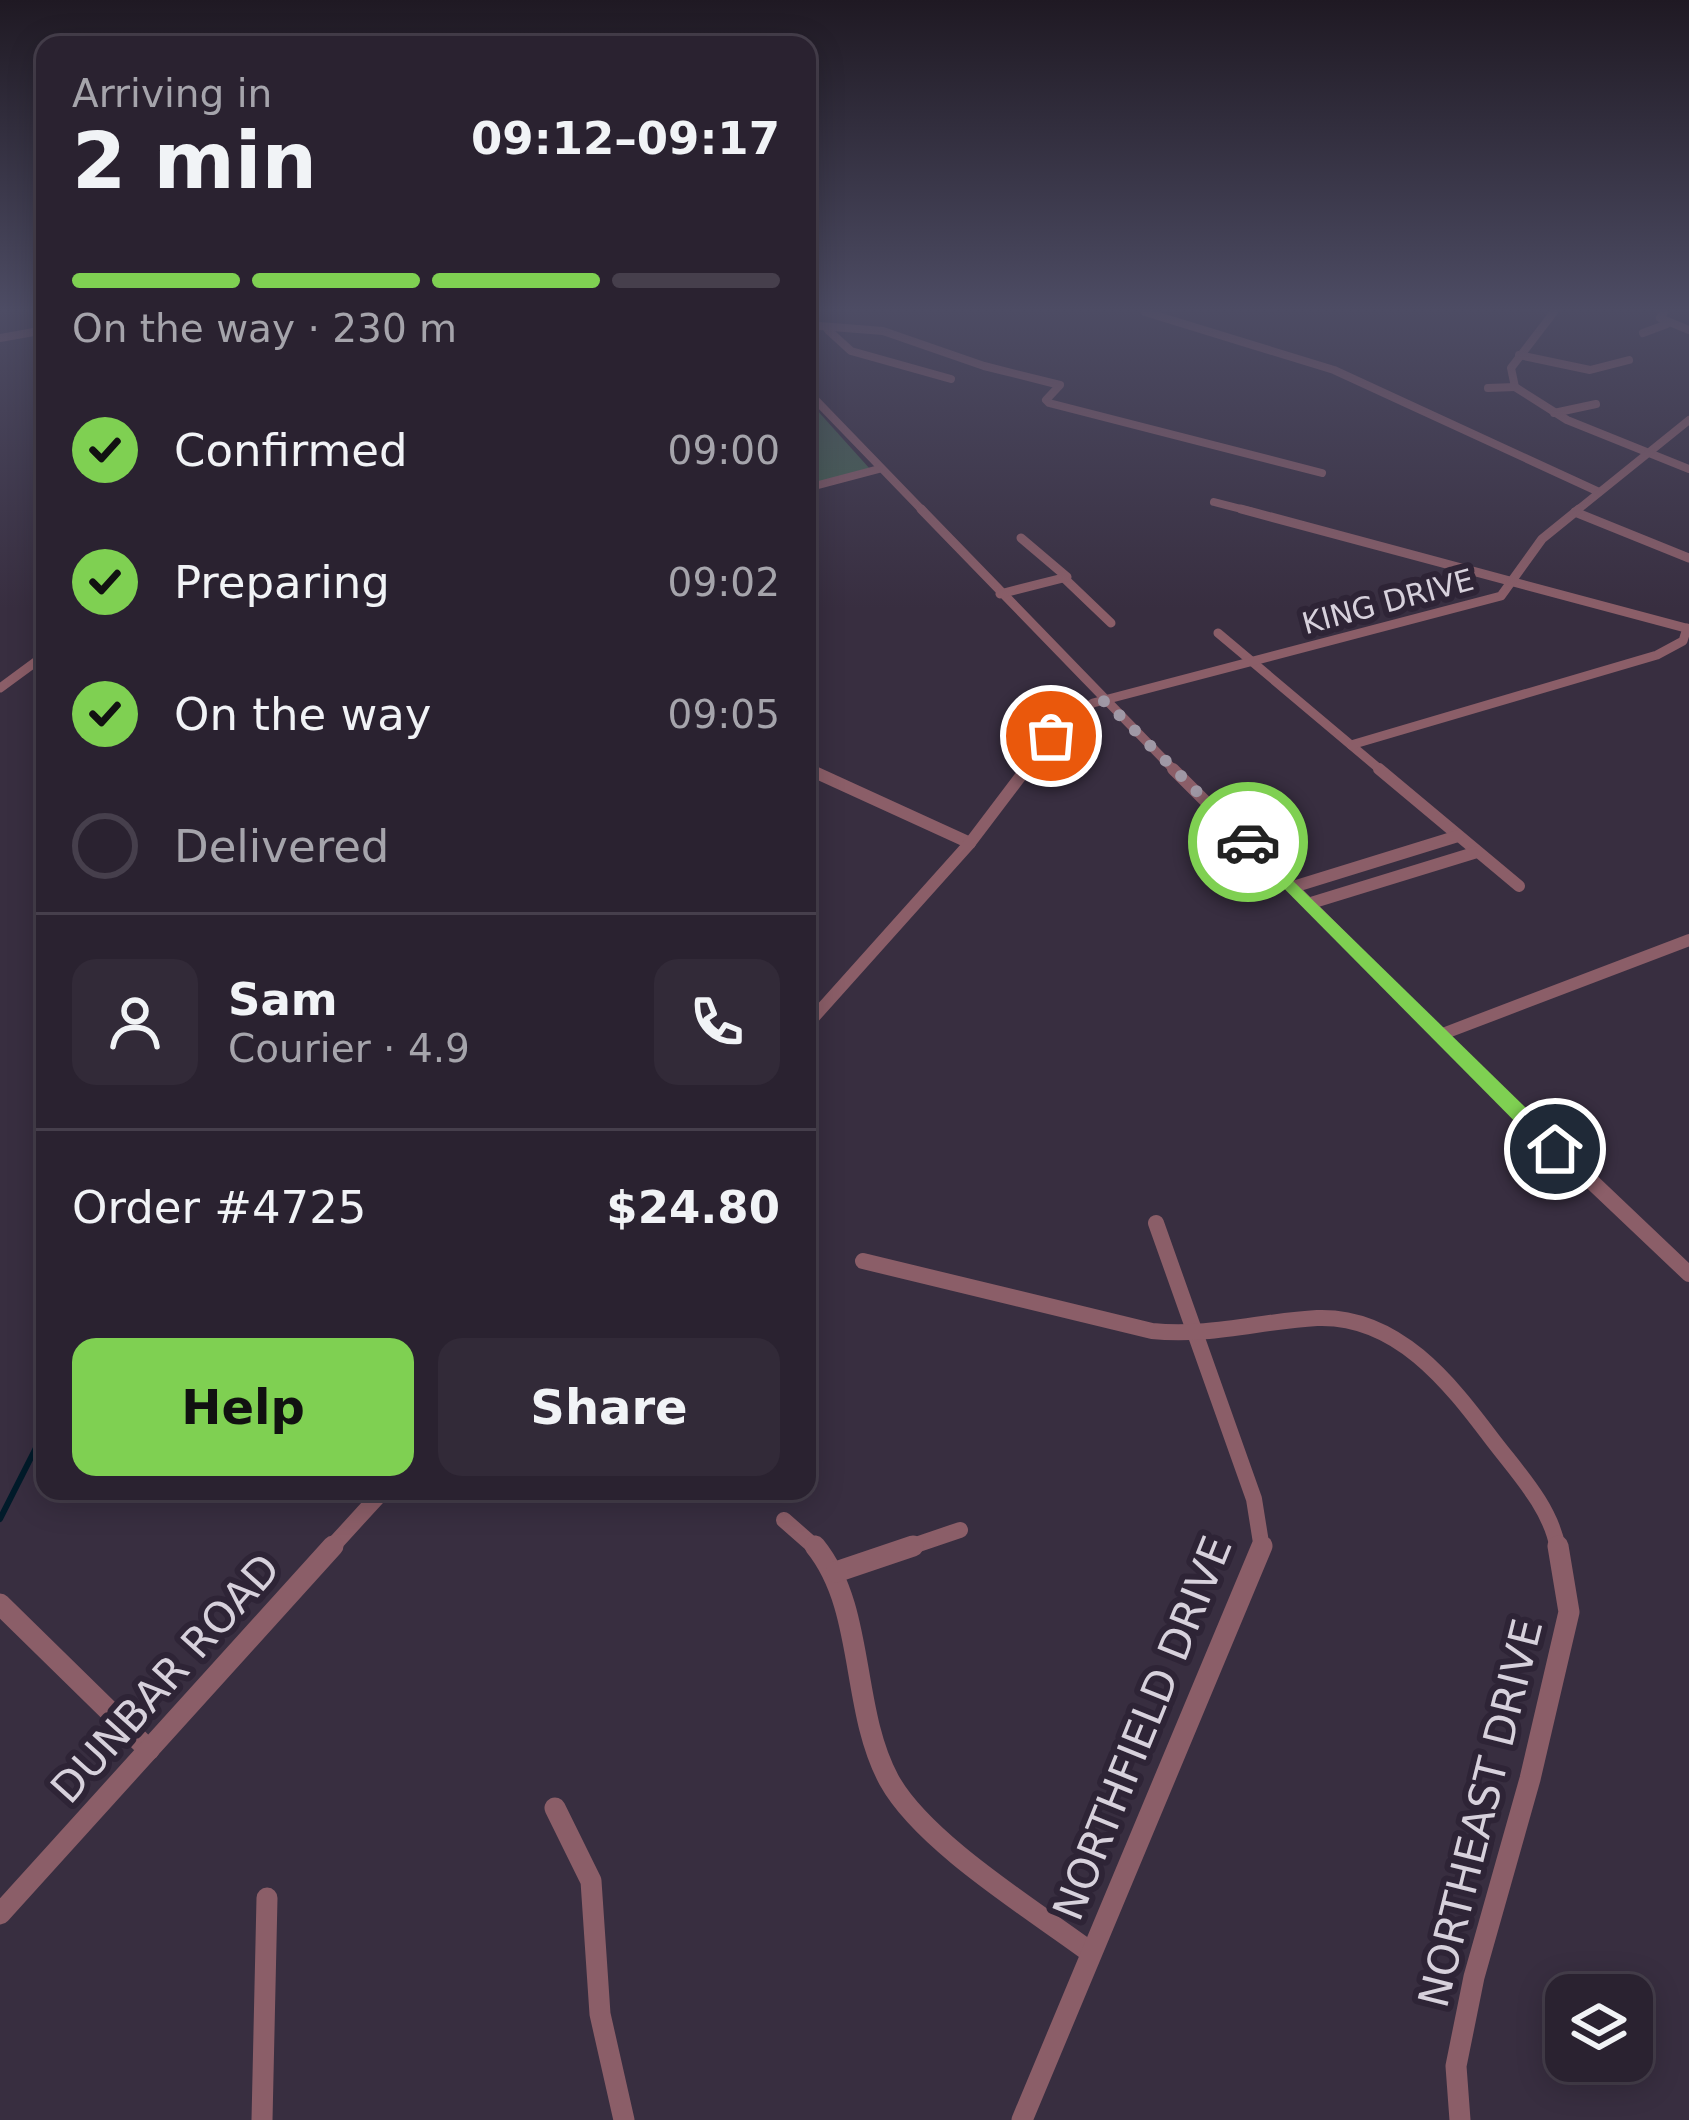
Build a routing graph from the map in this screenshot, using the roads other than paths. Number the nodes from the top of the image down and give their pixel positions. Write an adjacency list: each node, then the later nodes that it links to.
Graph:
1 (825, 411): 9 (street)
2 (1080, 411): 11 (street)
3 (1423, 411): 13 (street)
4 (1551, 411): 6 (street)
5 (1564, 411): 6 (street)
6 (1554, 413): 8 (street)
7 (1689, 420): 8 (street, KING DRIVE)
8 (1648, 452): 10 (street); 13 (street, KING DRIVE)
9 (879, 469): 12 (street); 20 (street)
10 (1689, 470)
11 (1322, 473)
12 (816, 486)
13 (1599, 492): 15 (street, KING DRIVE)
14 (1214, 502): 19 (street)
15 (1576, 512): 17 (street); 19 (street, KING DRIVE)
16 (1022, 538): 18 (street)
17 (1689, 558)
18 (1064, 578): 20 (street); 21 (street)
19 (1515, 581): 22 (street); 25 (street, KING DRIVE)
20 (1000, 594): 27 (street)
21 (1111, 623)
22 (1688, 629): 28 (street)
23 (1218, 633): 25 (street)
24 (36, 661): 26 (street)
25 (1252, 662): 27 (street, KING DRIVE); 28 (street)
26 (1, 686)
27 (1105, 701): 31 (street); 33 (street)
28 (1351, 745): 30 (street)
29 (816, 772): 31 (street)
30 (1458, 836): 32 (street); 33 (street)
31 (970, 843): 37 (street)
32 (1477, 852): 34 (street); 35 (street)
33 (1293, 886): 35 (street)
34 (1519, 886)
35 (1311, 903): 38 (street)
36 (1689, 940): 38 (street)
37 (816, 1015)
38 (1440, 1035): 41 (street)
39 (1156, 1223): 42 (street, NORTHFIELD DRIVE)
40 (862, 1261): 42 (street, NORTHEAST DRIVE)
41 (1689, 1274)
42 (1192, 1335): 52 (street, NORTHFIELD DRIVE); 56 (street, NORTHEAST DRIVE)
43 (375, 1500): 48 (street, DUNBAR ROAD)
44 (784, 1520): 46 (street)
45 (960, 1530): 46 (street)
46 (836, 1572): 52 (street)
47 (0, 1604): 48 (street)
48 (149, 1750): 51 (street, DUNBAR ROAD)
49 (555, 1808): 54 (street)
50 (267, 1898): 53 (street)
51 (0, 1914)
52 (1090, 1952): 55 (street, NORTHFIELD DRIVE)
53 (262, 2120)
54 (624, 2120)
55 (1022, 2120)
56 (1460, 2120)

